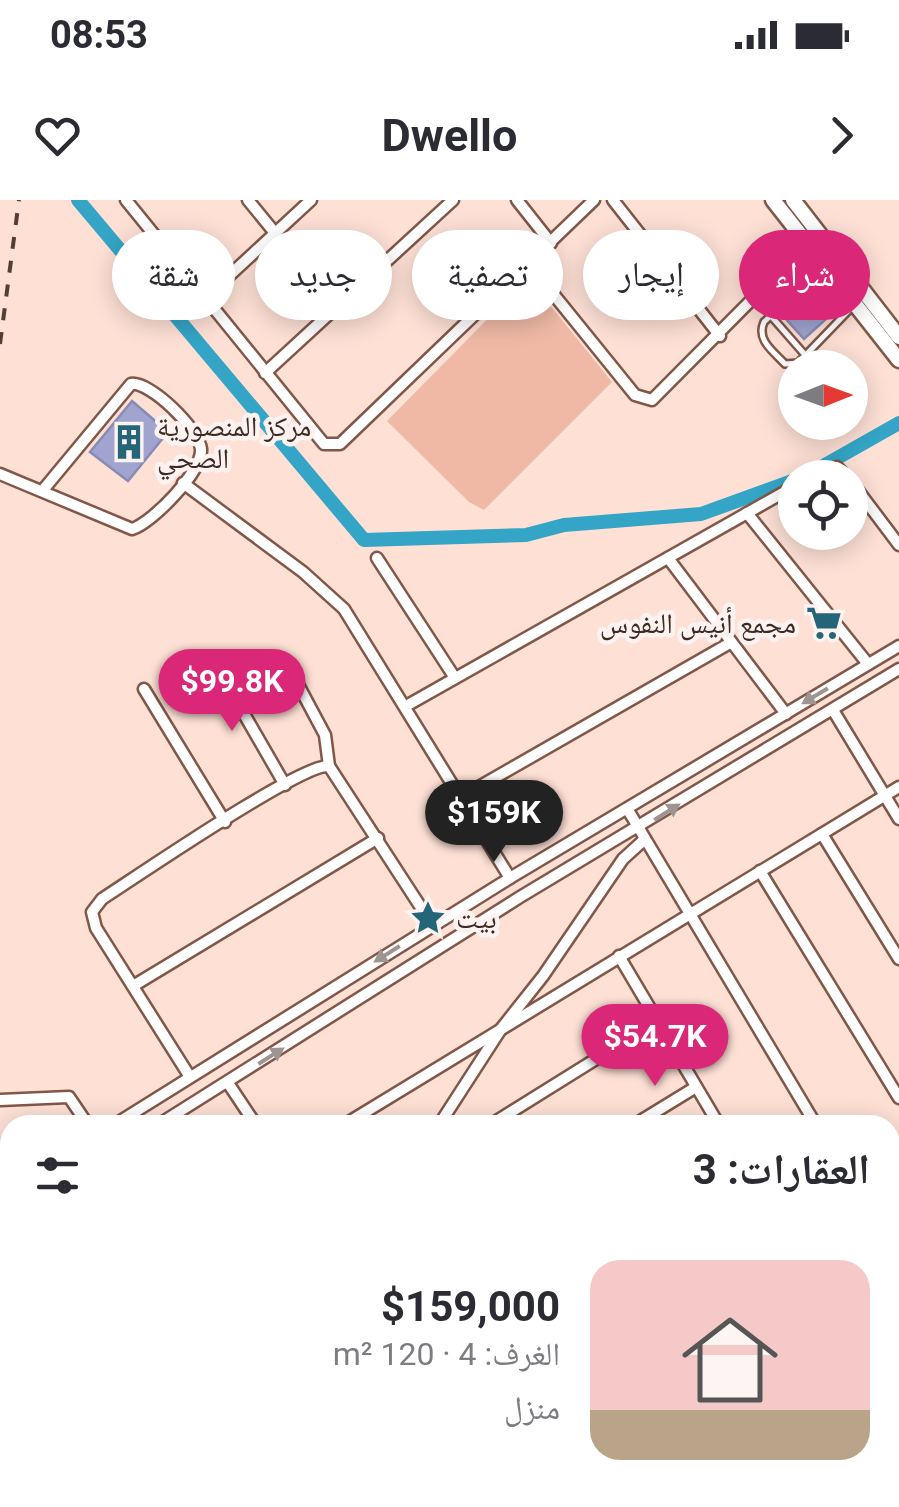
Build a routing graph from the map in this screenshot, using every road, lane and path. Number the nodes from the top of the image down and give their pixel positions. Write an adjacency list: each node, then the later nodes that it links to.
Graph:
1 (126, 200): 10 (street)
2 (248, 200): 11 (street)
3 (311, 200): 12 (street)
4 (453, 200): 32 (street)
5 (518, 200): 13 (street)
6 (594, 200): 14 (street)
7 (612, 200): 26 (street)
8 (773, 200): 15 (main road)
9 (793, 200): 27 (main road)
10 (150, 230)
11 (272, 230)
12 (279, 230)
13 (542, 230)
14 (563, 230)
15 (796, 230)
16 (255, 252): 17 (street)
17 (235, 271)
18 (563, 305): 26 (street)
19 (739, 316): 26 (street)
20 (221, 320): 32 (street)
21 (470, 320): 32 (street)
22 (767, 320): 30 (lane)
23 (774, 320): 28 (lane)
24 (841, 320): 29 (lane)
25 (867, 320): 31 (main road)
26 (720, 336)
27 (899, 336)
28 (801, 350)
29 (812, 350)
30 (778, 354)
31 (899, 360)
32 (265, 373)
33 (0, 474): 35 (street)
34 (184, 483): 35 (street); 35 (street); 50 (street)
35 (44, 490)
36 (778, 496): 38 (street)
37 (868, 504): 39 (street)
38 (747, 514): 41 (street); 45 (street)
39 (899, 545)
40 (377, 558): 48 (street)
41 (668, 558): 42 (street); 48 (street)
42 (730, 643): 52 (street); 56 (street)
43 (899, 646): 45 (street)
44 (214, 662): 54 (street)
45 (868, 664): 52 (street, one-way to 52)
46 (899, 669): 51 (street)
47 (294, 677): 53 (street)
48 (455, 678): 50 (street)
49 (144, 689): 60 (street)
50 (406, 706): 56 (street)
51 (832, 710): 57 (street); 61 (street, one-way to 51)
52 (786, 714): 58 (street)
53 (329, 766): 54 (street); 63 (street)
54 (285, 785): 60 (street)
55 (899, 788): 57 (street)
56 (462, 796): 65 (street)
57 (885, 796): 59 (street); 62 (street)
58 (628, 810): 61 (street); 65 (street)
59 (899, 819)
60 (225, 822): 70 (street)
61 (642, 834): 66 (street); 72 (street); 74 (street, one-way to 61)
62 (822, 834): 64 (street); 69 (street)
63 (378, 838): 67 (street); 70 (street)
64 (760, 870): 66 (street); 76 (street)
65 (510, 878): 67 (street)
66 (688, 914): 68 (street); 87 (street)
67 (433, 926): 73 (street, one-way to 73)
68 (619, 956): 71 (street); 72 (street)
69 (899, 960)
70 (133, 986): 73 (street)
71 (657, 1021): 75 (street); 84 (street)
72 (501, 1029): 82 (street); 83 (street)
73 (190, 1077): 79 (street)
74 (228, 1083): 80 (street); 81 (street)
75 (696, 1087): 85 (street); 86 (street)
76 (899, 1098)
77 (0, 1100): 78 (street)
78 (81, 1115)
79 (130, 1115)
80 (175, 1115)
81 (249, 1115)
82 (360, 1115)
83 (445, 1115)
84 (506, 1115)
85 (650, 1115)
86 (709, 1115)
87 (810, 1115)

